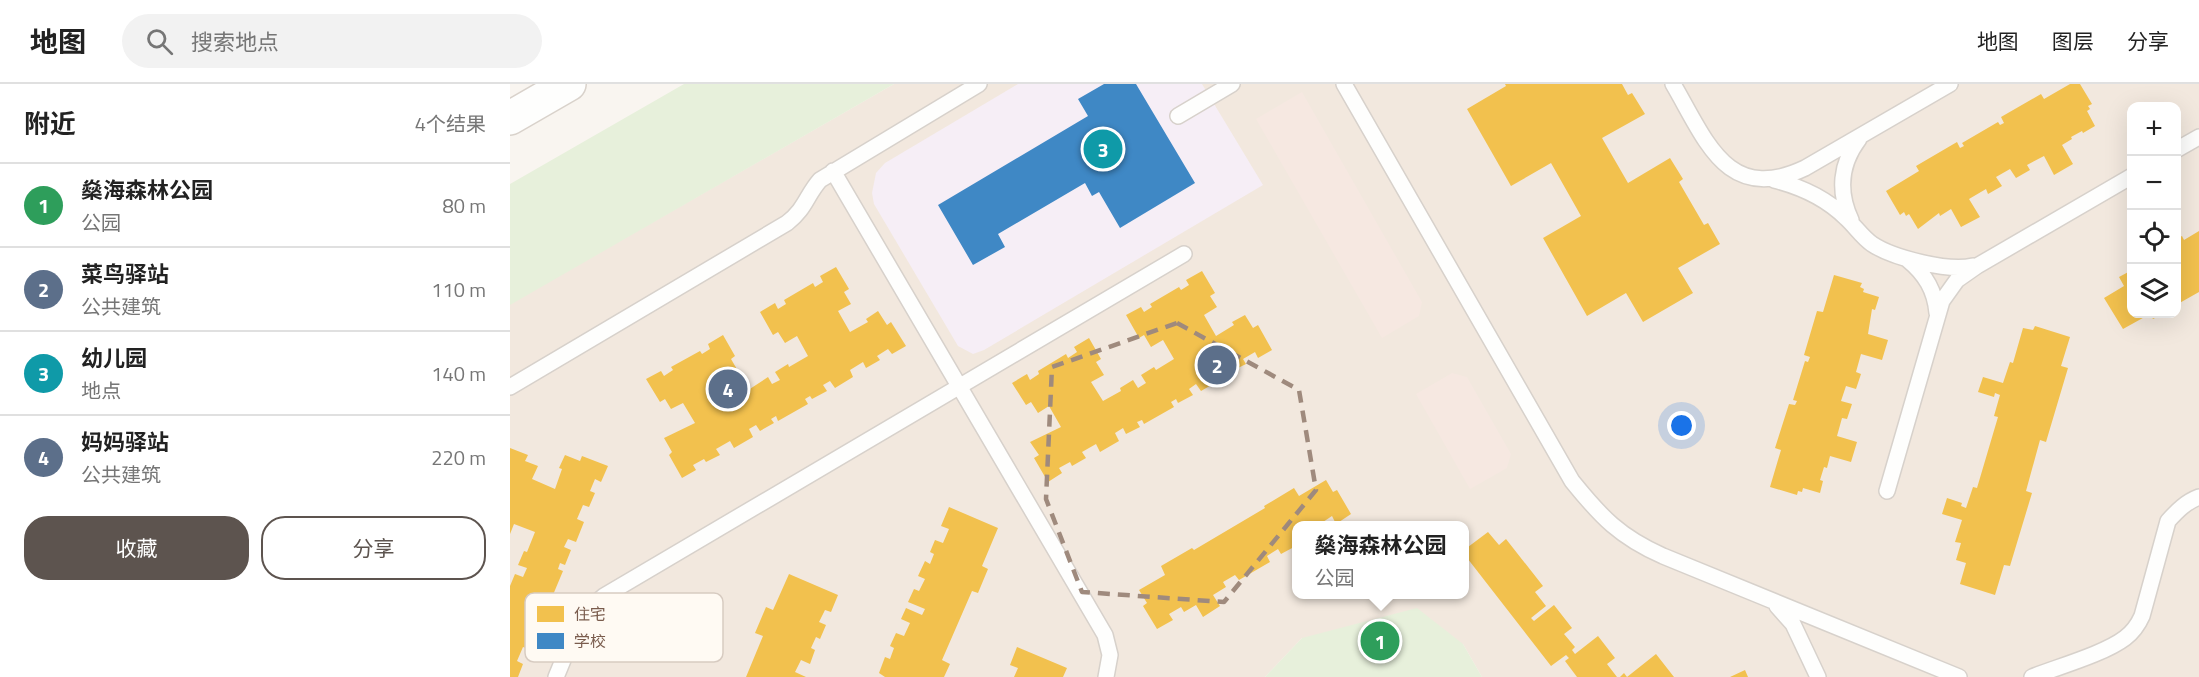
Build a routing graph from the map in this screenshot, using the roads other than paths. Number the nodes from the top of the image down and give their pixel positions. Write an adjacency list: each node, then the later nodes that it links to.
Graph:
1 (569, 84): 8 (main road)
2 (980, 84): 12 (lane)
3 (1232, 84): 7 (lane)
4 (1344, 84): 25 (lane)
5 (1673, 84): 13 (lane)
6 (1950, 84): 9 (lane)
7 (1178, 116)
8 (510, 118)
9 (1864, 134): 13 (lane); 15 (lane)
10 (2199, 137): 11 (lane)
11 (2181, 147)
12 (833, 171): 20 (lane); 21 (lane)
13 (1771, 179): 15 (lane)
14 (2127, 179): 18 (lane)
15 (1854, 225): 17 (lane)
16 (1184, 254): 21 (lane)
17 (1902, 256): 18 (lane); 19 (lane)
18 (1977, 266): 19 (lane)
19 (1937, 319): 22 (lane)
20 (510, 387)
21 (959, 387): 24 (lane); 28 (lane)
22 (1887, 490)
23 (2199, 497): 31 (lane)
24 (609, 593)
25 (1773, 602): 29 (lane); 30 (lane)
26 (562, 662): 27 (lane)
27 (556, 677)
28 (1106, 677)
29 (1818, 677)
30 (1959, 677)
31 (2032, 677)

